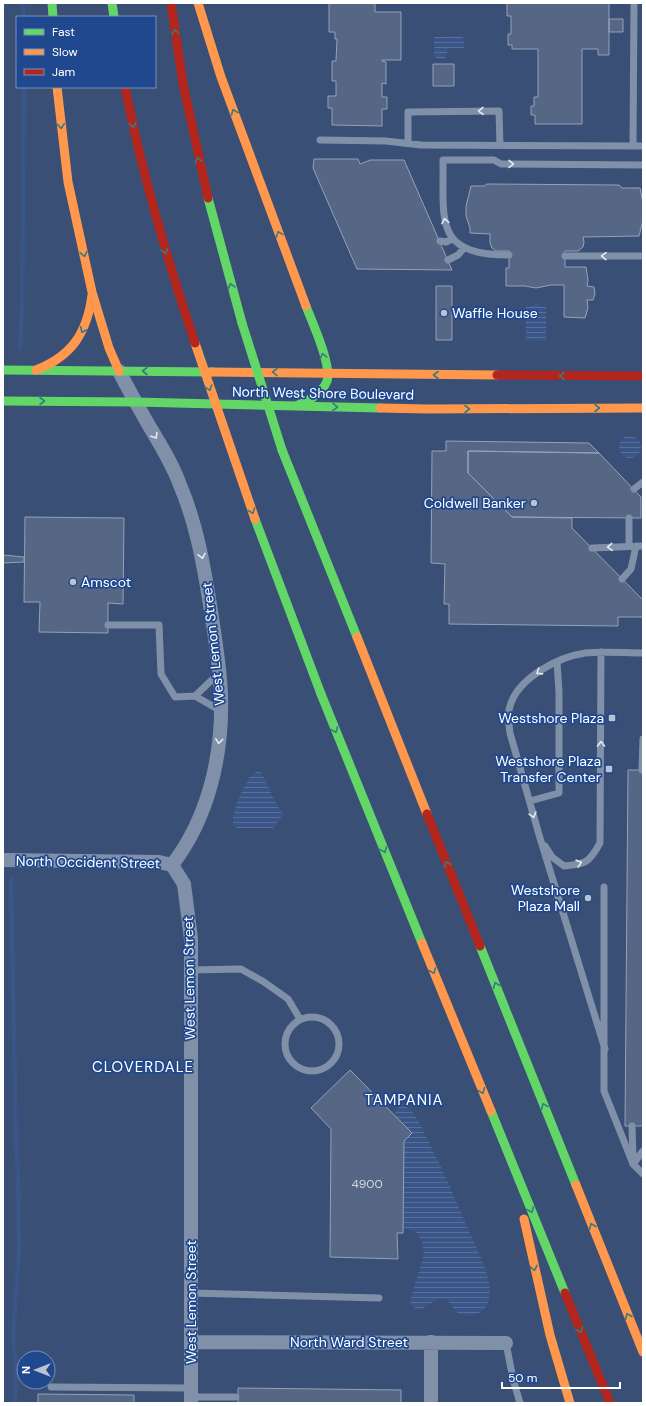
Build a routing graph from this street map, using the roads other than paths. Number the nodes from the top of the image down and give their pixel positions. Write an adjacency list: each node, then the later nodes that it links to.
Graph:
1 (52, 3): 6 (main road)
2 (112, 3): 7 (main road)
3 (171, 3): 66 (main road, one-way to 3, bridge)
4 (198, 3): 27 (main road, one-way to 4)
5 (634, 3): 13 (lane)
6 (53, 16)
7 (114, 16)
8 (57, 88): 23 (main road, one-way to 23)
9 (125, 88): 57 (main road, one-way to 57, bridge)
10 (320, 140): 11 (lane)
11 (408, 143): 12 (lane); 12 (lane, one-way to 11)
12 (500, 145): 13 (lane)
13 (633, 146): 14 (lane)
14 (643, 146)
15 (642, 166): 16 (lane, one-way to 15)
16 (452, 239): 17 (lane); 18 (lane)
17 (440, 241)
18 (464, 248): 19 (lane); 22 (lane)
19 (509, 255)
20 (565, 256): 21 (lane, one-way to 20)
21 (643, 256)
22 (448, 260)
23 (92, 292): 25 (main road, one-way to 25); 26 (main road)
24 (3, 370): 25 (main road, North West Shore Boulevard)
25 (36, 370): 26 (main road, North West Shore Boulevard)
26 (119, 371): 27 (main road, North West Shore Boulevard, one-way to 26); 30 (street, West Lemon Street)
27 (328, 373): 28 (main road, North West Shore Boulevard, one-way to 27); 31 (main road)
28 (643, 376)
29 (3, 401): 30 (main road, North West Shore Boulevard, one-way to 30)
30 (136, 402): 31 (main road, North West Shore Boulevard); 43 (street, West Lemon Street, one-way to 43)
31 (296, 406): 32 (main road, North West Shore Boulevard, one-way to 32)
32 (643, 408)
33 (643, 482): 34 (lane)
34 (634, 489)
35 (629, 518): 36 (lane)
36 (636, 546): 37 (lane, one-way to 37); 38 (lane)
37 (592, 548)
38 (622, 579)
39 (108, 624): 44 (lane)
40 (601, 652): 41 (lane); 42 (lane); 49 (lane, one-way to 40)
41 (643, 653)
42 (557, 662): 48 (lane); 48 (lane, one-way to 48)
43 (219, 672): 44 (lane); 45 (street, West Lemon Street)
44 (195, 696): 45 (lane)
45 (221, 711): 51 (street, West Lemon Street, one-way to 51)
46 (643, 739): 47 (lane)
47 (642, 770)
48 (530, 801): 49 (lane, one-way to 49)
49 (540, 838): 55 (lane)
50 (3, 860): 51 (street, North Occident Street)
51 (172, 865): 53 (street, West Lemon Street)
52 (604, 887): 55 (lane)
53 (191, 970): 54 (lane); 61 (street, West Lemon Street)
54 (300, 1019): 54 (lane)
55 (605, 1049): 59 (lane)
56 (632, 1126): 59 (lane)
57 (500, 1135): 72 (main road, one-way to 72); 73 (main road, one-way to 73)
58 (643, 1151): 59 (lane)
59 (633, 1164): 60 (lane)
60 (643, 1174)
61 (190, 1293): 62 (lane); 63 (street, West Lemon Street)
62 (379, 1298)
63 (190, 1342): 64 (street, North Ward Street); 68 (street, West Lemon Street)
64 (431, 1342): 65 (street, North Ward Street); 70 (street)
65 (506, 1343): 71 (lane)
66 (643, 1352)
67 (56, 1387): 68 (lane)
68 (190, 1396): 69 (lane)
69 (236, 1397)
70 (431, 1400)
71 (520, 1403)
72 (570, 1403)
73 (610, 1403)

